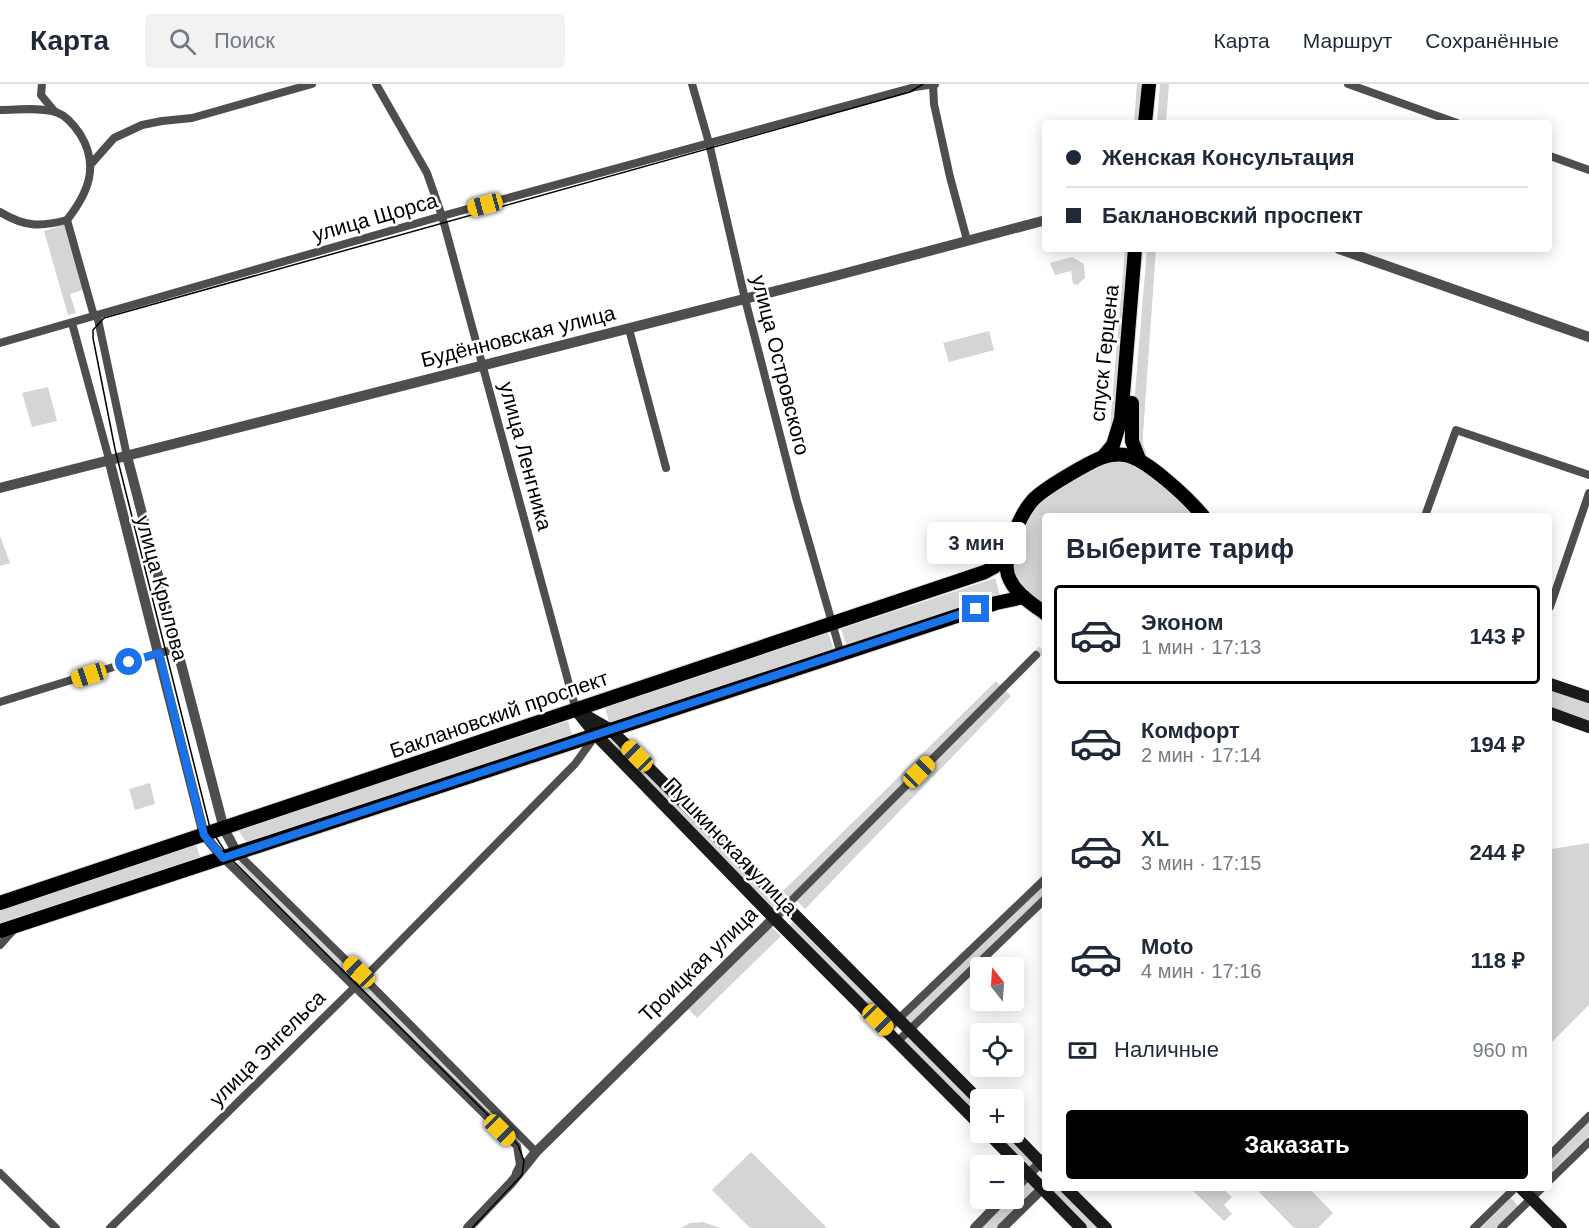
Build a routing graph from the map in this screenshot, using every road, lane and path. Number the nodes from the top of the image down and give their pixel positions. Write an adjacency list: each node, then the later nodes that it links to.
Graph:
1 (42, 84): 10 (street)
2 (312, 84): 16 (street)
3 (376, 84): 19 (street, улица Ленгника)
4 (693, 84): 14 (street, улица Островского)
5 (934, 84): 14 (street, улица Щорса); 22 (street)
6 (1149, 84): 11 (main road)
7 (1157, 84): 12 (main road)
8 (1348, 84): 13 (street)
9 (0, 110): 10 (street)
10 (55, 112): 16 (street)
11 (1145, 120)
12 (1154, 120)
13 (1449, 120)
14 (709, 143): 19 (street, улица Щорса); 26 (street, улица Островского)
15 (1552, 157): 17 (street)
16 (91, 165): 20 (street)
17 (1589, 170)
18 (0, 212): 20 (street)
19 (442, 216): 27 (street, улица Щорса); 32 (street, улица Ленгника)
20 (67, 220): 27 (street, улица Крылова)
21 (1042, 221): 22 (street, Будённовская улица)
22 (967, 240): 26 (street, Будённовская улица)
23 (1135, 252): 34 (main road, спуск Герцена)
24 (1143, 252): 36 (main road, спуск Герцена)
25 (1347, 252): 30 (street)
26 (745, 299): 29 (street, Будённовская улица); 47 (street, улица Островского)
27 (95, 315): 28 (street, улица Щорса); 33 (street, улица Крылова)
28 (72, 323): 31 (street, улица Щорса); 35 (street, улица Крылова)
29 (629, 329): 32 (street, Будённовская улица); 37 (street)
30 (1589, 338)
31 (0, 343)
32 (483, 366): 33 (street, Будённовская улица); 55 (street, улица Ленгника)
33 (127, 456): 35 (street, Будённовская улица); 48 (street, улица Крылова)
34 (1103, 457): 36 (main road); 43 (main road)
35 (109, 459): 39 (street, Будённовская улица); 49 (street, улица Крылова)
36 (1139, 459): 41 (main road)
37 (666, 468)
38 (1589, 475): 42 (street)
39 (0, 488)
40 (1589, 493): 45 (street)
41 (1201, 513)
42 (1426, 513)
43 (1006, 555): 44 (main road); 47 (main road, Баклановский проспект)
44 (1024, 597): 46 (main road); 50 (main road)
45 (1552, 601)
46 (1042, 611)
47 (831, 624): 50 (street, улица Островского); 55 (main road, Баклановский проспект)
48 (177, 649): 49 (street); 60 (street, улица Крылова)
49 (159, 653): 54 (street); 61 (street, улица Крылова)
50 (841, 654): 58 (main road)
51 (1036, 655): 67 (street, Троицкая улица)
52 (1552, 685): 53 (main road)
53 (1589, 697)
54 (0, 702)
55 (576, 710): 58 (main road, Пушкинская улица); 59 (main road, Пушкинская улица); 60 (main road, Баклановский проспект)
56 (1552, 714): 57 (main road)
57 (1589, 727)
58 (611, 730): 59 (main road); 67 (main road, Пушкинская улица)
59 (596, 735): 62 (main road); 68 (main road, Пушкинская улица); 72 (street, улица Энгельса)
60 (224, 829): 61 (main road, Баклановский проспект); 62 (street, улица Крылова)
61 (204, 835): 63 (street, улица Крылова); 66 (main road, Баклановский проспект)
62 (237, 853): 63 (main road); 72 (street)
63 (223, 858): 69 (main road); 73 (street)
64 (1042, 882): 74 (street)
65 (1042, 902): 75 (street)
66 (0, 903)
67 (786, 906): 68 (street, Троицкая улица); 74 (main road, Пушкинская улица)
68 (774, 918): 76 (main road, Пушкинская улица); 84 (street, Троицкая улица)
69 (17, 926): 70 (main road); 71 (street)
70 (0, 931)
71 (0, 945)
72 (364, 978): 73 (street, улица Энгельса); 84 (street)
73 (354, 987): 92 (street); 101 (street, улица Энгельса)
74 (899, 1018): 75 (main road, Пушкинская улица); 76 (street)
75 (909, 1029): 77 (street); 78 (main road, Пушкинская улица)
76 (887, 1030): 77 (main road, Пушкинская улица)
77 (898, 1041): 79 (main road, Пушкинская улица)
78 (970, 1091)
79 (970, 1115)
80 (1589, 1116): 85 (street)
81 (1589, 1142): 91 (street)
82 (998, 1143): 89 (main road)
83 (1023, 1143): 86 (main road)
84 (536, 1152): 92 (street, Троицкая улица)
85 (1552, 1153)
86 (1042, 1160)
87 (1042, 1164): 89 (street)
88 (0, 1173): 100 (street)
89 (1028, 1174): 90 (street); 93 (main road)
90 (1024, 1178)
91 (1552, 1178)
92 (511, 1183): 102 (street, Троицкая улица)
93 (1042, 1184)
94 (1042, 1188): 104 (street)
95 (1048, 1191): 105 (main road)
96 (1069, 1191): 106 (main road)
97 (1512, 1191): 107 (street)
98 (1534, 1192): 108 (street); 109 (main road); 110 (main road)
99 (993, 1209): 103 (street)
100 (56, 1228)
101 (110, 1228)
102 (468, 1228)
103 (975, 1228)
104 (1002, 1228)
105 (1081, 1228)
106 (1106, 1228)
107 (1474, 1228)
108 (1501, 1228)
109 (1561, 1228)
110 (1567, 1228)

